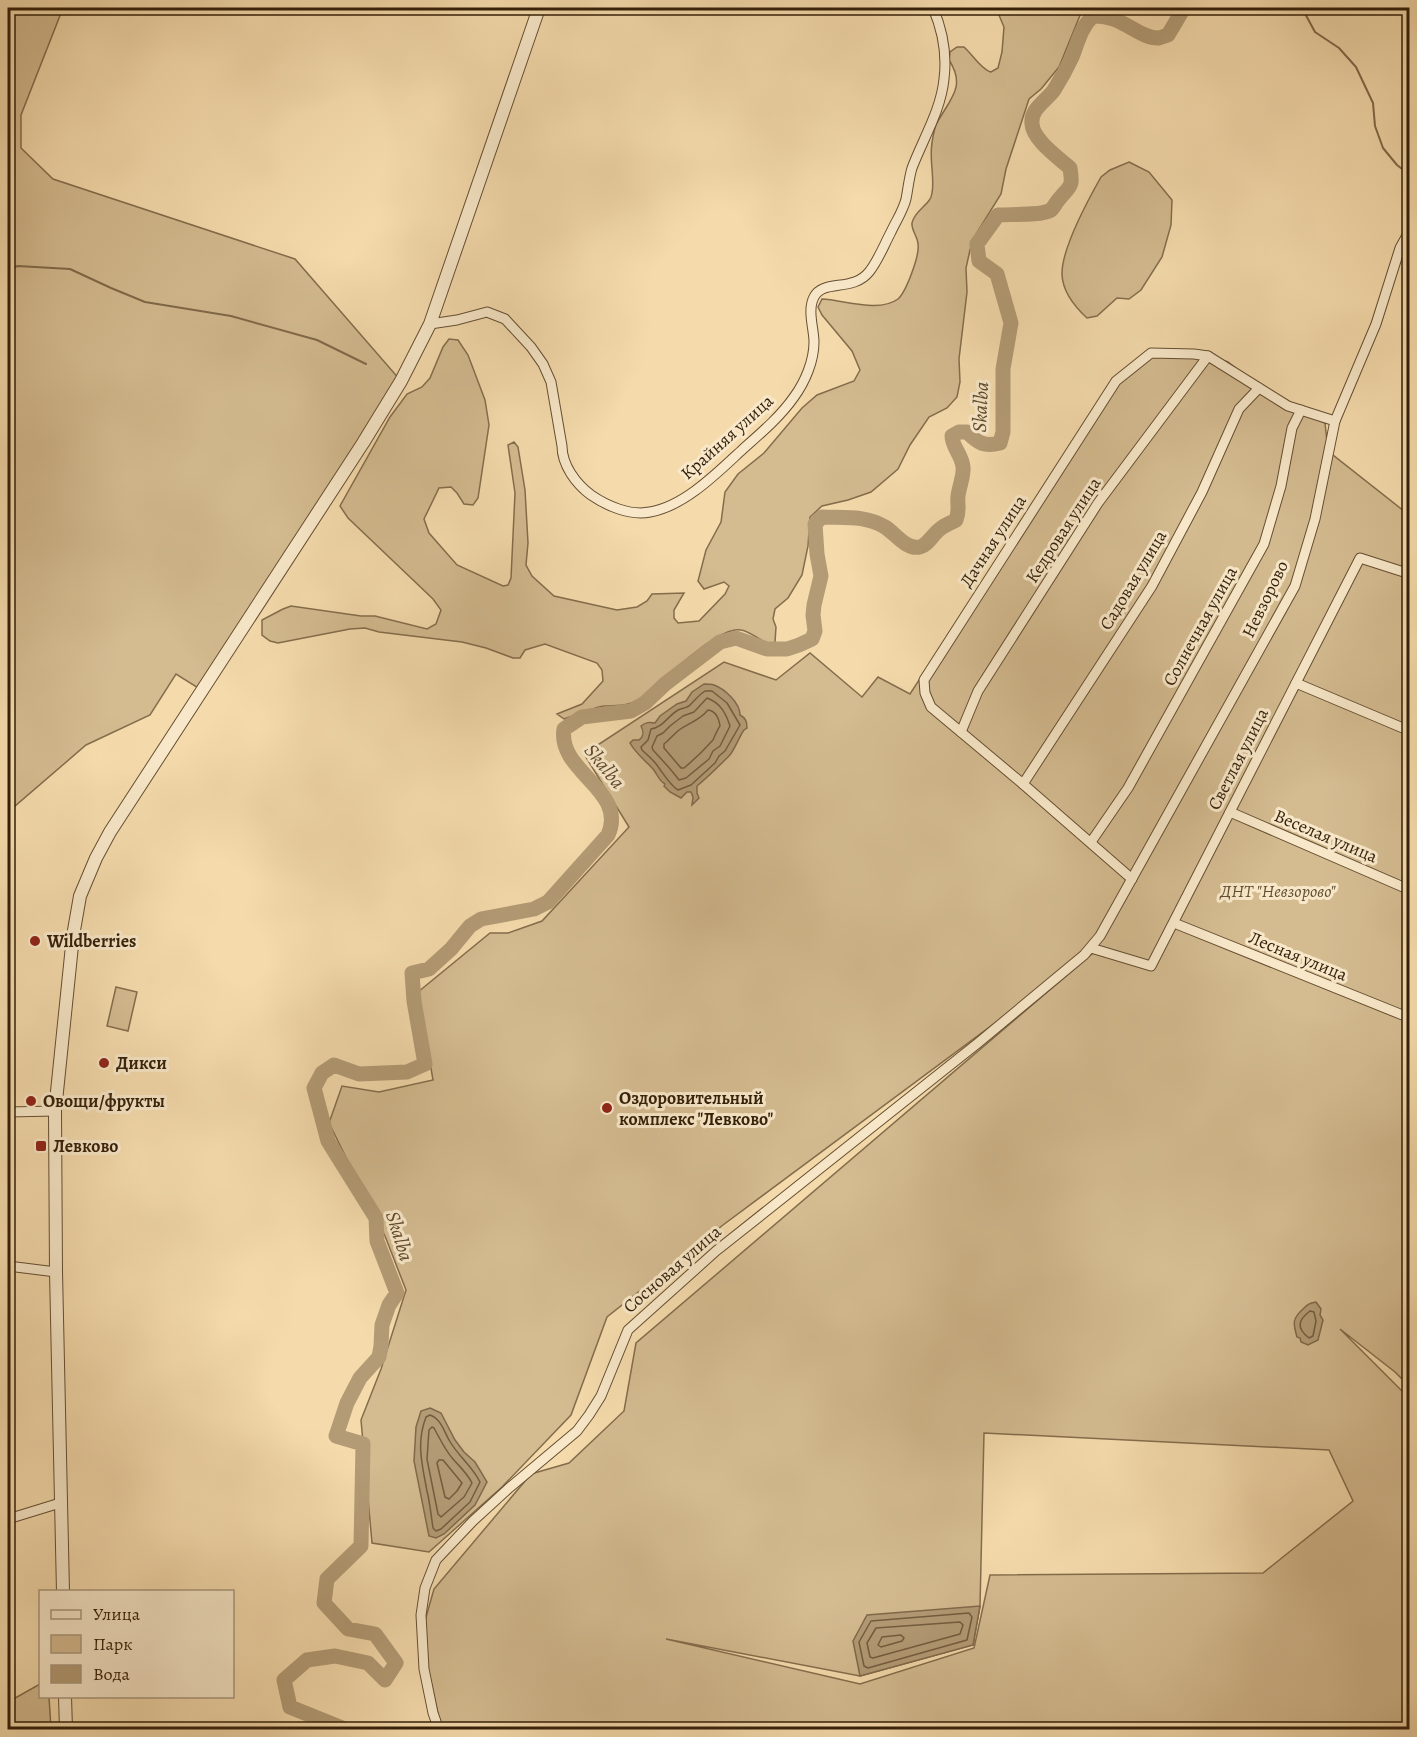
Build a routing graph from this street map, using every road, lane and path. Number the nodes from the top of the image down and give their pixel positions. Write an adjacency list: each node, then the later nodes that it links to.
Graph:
1 (539, 8): 4 (street)
2 (933, 8): 4 (street, Крайняя улица)
3 (1410, 230): 8 (street, Невзорово)
4 (430, 324): 21 (street)
5 (1208, 356): 6 (street, Дачная улица); 12 (street, Кедровая улица); 12 (street, Дачная улица)
6 (1259, 388): 7 (street, Дачная улица); 13 (street, Садовая улица)
7 (1301, 410): 8 (street, Дачная улица); 15 (street, Солнечная улица)
8 (1335, 421): 16 (street, Невзорово)
9 (1410, 574): 10 (street, Светлая улица)
10 (1296, 682): 11 (street); 14 (street, Светлая улица)
11 (1410, 731)
12 (961, 732): 13 (street, Дачная улица)
13 (1023, 784): 15 (street, Дачная улица)
14 (1230, 812): 17 (street, Веселая улица); 18 (street, Светлая улица)
15 (1091, 842): 16 (street, Дачная улица)
16 (1132, 879): 19 (street, Невзорово)
17 (1410, 890)
18 (1174, 923): 19 (street, Светлая улица); 20 (street, Лесная улица)
19 (1088, 951): 30 (street, Сосновая улица)
20 (1410, 1018)
21 (55, 1111): 22 (street); 24 (street)
22 (8, 1112)
23 (8, 1266): 24 (street)
24 (56, 1272): 25 (street)
25 (60, 1503): 26 (street); 27 (street)
26 (8, 1519)
27 (63, 1590)
28 (65, 1698): 29 (street)
29 (66, 1730)
30 (439, 1730)

